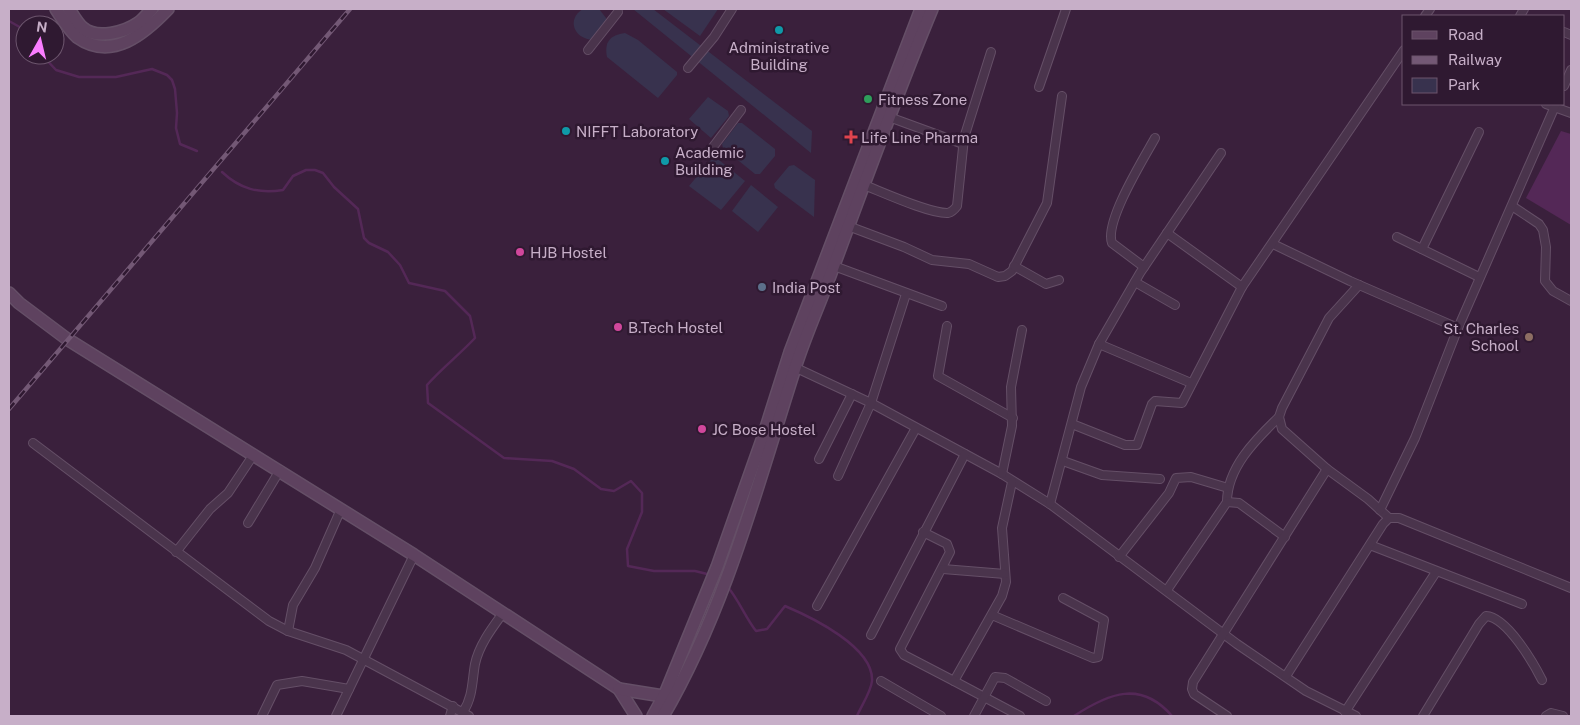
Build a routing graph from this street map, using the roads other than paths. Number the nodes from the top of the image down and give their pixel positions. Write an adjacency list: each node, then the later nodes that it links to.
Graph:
1 (56, 9): 4 (main road)
2 (69, 9): 3 (main road)
3 (152, 9)
4 (168, 9)
5 (732, 9): 13 (street)
6 (921, 9): 51 (main road)
7 (932, 9): 21 (main road)
8 (1066, 9): 16 (street)
9 (618, 12): 10 (street)
10 (588, 50)
11 (991, 52): 24 (street)
12 (1402, 53): 32 (street)
13 (688, 68)
14 (1571, 70): 15 (street)
15 (1565, 84)
16 (1039, 86)
17 (1062, 96): 35 (street)
18 (1555, 105): 20 (street); 28 (street)
19 (740, 110): 25 (street)
20 (1571, 113)
21 (889, 117): 24 (street); 27 (main road)
22 (1480, 132): 33 (street)
23 (1154, 138): 36 (street)
24 (963, 144): 27 (street)
25 (713, 147)
26 (1221, 153): 30 (street)
27 (864, 185): 29 (main road)
28 (1512, 206): 37 (street); 44 (street)
29 (848, 226): 34 (main road); 35 (street)
30 (1167, 233): 36 (street); 41 (street)
31 (1397, 237): 33 (street)
32 (1273, 244): 40 (street); 41 (street)
33 (1422, 249): 37 (street)
34 (834, 266): 42 (street); 51 (main road)
35 (1014, 266): 38 (street)
36 (1144, 267): 39 (street)
37 (1479, 277): 48 (street)
38 (1060, 280)
39 (1134, 282): 45 (street); 50 (street)
40 (1360, 285): 48 (street); 56 (street)
41 (1242, 287): 52 (street)
42 (906, 294): 46 (street); 54 (street)
43 (11, 298): 60 (main road)
44 (1571, 300)
45 (1175, 305)
46 (942, 306)
47 (947, 326): 55 (street)
48 (1458, 328): 74 (street)
49 (1022, 330): 55 (street)
50 (1099, 344): 52 (street); 57 (street)
51 (790, 366): 53 (street); 103 (main road); 103 (main road)
52 (1191, 383): 57 (street)
53 (852, 394): 54 (street); 62 (street)
54 (871, 403): 58 (street); 67 (street)
55 (1013, 418): 66 (street)
56 (1279, 418): 64 (street); 70 (street)
57 (1072, 424): 63 (street)
58 (916, 428): 61 (street); 90 (street)
59 (33, 443): 80 (street)
60 (254, 454): 65 (main road); 80 (street)
61 (965, 454): 66 (street); 77 (street)
62 (819, 459)
63 (1063, 461): 68 (street); 72 (street)
64 (1327, 468): 74 (street); 78 (street)
65 (280, 470): 73 (main road); 76 (street)
66 (1002, 474): 69 (street)
67 (838, 476)
68 (1160, 479)
69 (1012, 482): 72 (street); 85 (street)
70 (1228, 488): 71 (street); 82 (street)
71 (1228, 502): 78 (street); 87 (street)
72 (1050, 504): 82 (street)
73 (341, 509): 81 (main road); 93 (street)
74 (1380, 510): 75 (street)
75 (1389, 518): 79 (street); 86 (street)
76 (248, 523)
77 (923, 532): 83 (street); 95 (street)
78 (1285, 537): 94 (street)
79 (1370, 545): 84 (street); 97 (street)
80 (176, 552): 93 (street)
81 (414, 555): 91 (main road); 96 (street)
82 (1119, 557): 87 (street)
83 (943, 569): 85 (street); 100 (street)
84 (1436, 572): 89 (street); 107 (street)
85 (1005, 574): 92 (street)
86 (1571, 588)
87 (1167, 590): 94 (street)
88 (1063, 598): 92 (street)
89 (1522, 604)
90 (817, 606)
91 (503, 613): 102 (main road); 108 (street)
92 (992, 615): 100 (street)
93 (288, 631): 96 (street)
94 (1222, 633): 97 (street); 118 (street)
95 (871, 635)
96 (363, 658): 101 (street); 106 (street)
97 (1286, 676): 107 (street)
98 (881, 680): 115 (street)
99 (1542, 680): 120 (street)
100 (954, 681): 104 (street)
101 (349, 689): 109 (street); 110 (street)
102 (619, 689): 103 (main road); 112 (main road)
103 (669, 697): 113 (main road); 114 (main road)
104 (984, 697): 105 (street); 116 (street); 117 (street)
105 (1046, 701)
106 (453, 706): 108 (street); 111 (street)
107 (1345, 712): 119 (street)
108 (466, 714)
109 (262, 716)
110 (336, 716)
111 (450, 716)
112 (636, 716)
113 (653, 716)
114 (663, 716)
115 (941, 716)
116 (974, 716)
117 (1020, 716)
118 (1227, 716)
119 (1356, 716)
120 (1423, 716)
121 (1546, 716): 122 (street)
122 (1563, 716)

